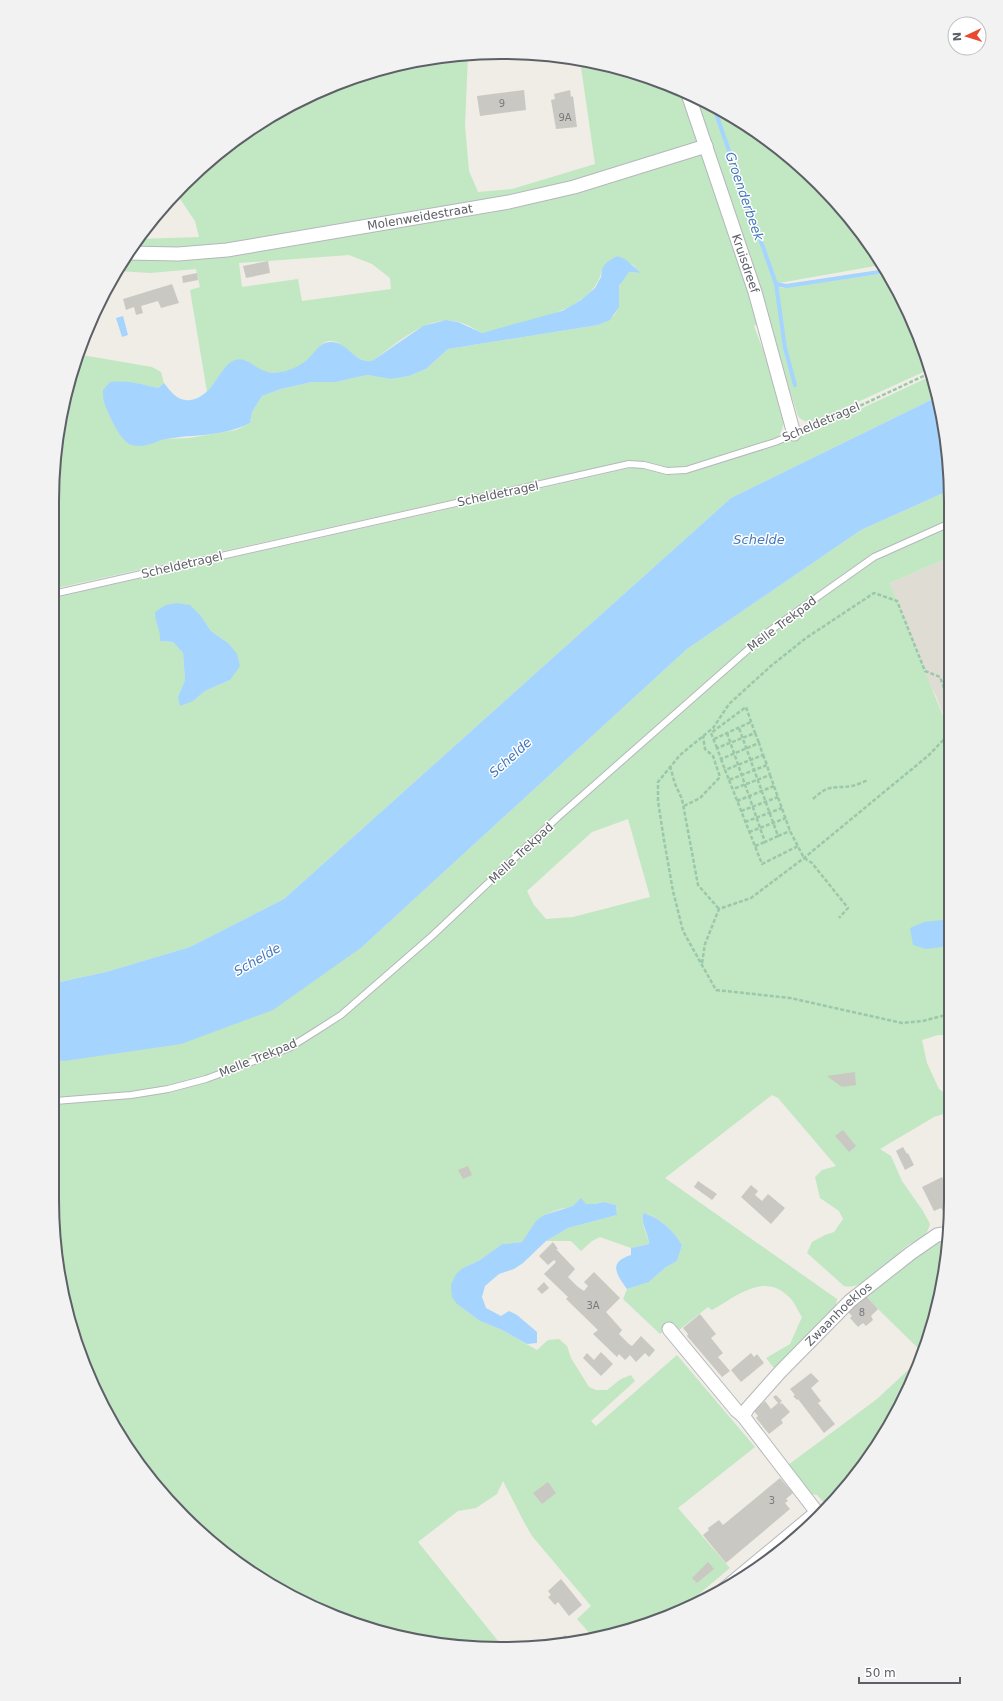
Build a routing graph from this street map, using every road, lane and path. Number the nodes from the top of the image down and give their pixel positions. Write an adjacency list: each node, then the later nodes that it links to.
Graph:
1 (691, 102): 2 (street, Kruisdreef)
2 (706, 146): 3 (street, Molenweidestraat); 5 (street, Kruisdreef)
3 (136, 252)
4 (926, 375): 5 (path, Scheldetragel)
5 (794, 434): 7 (lane, Scheldetragel)
6 (944, 526): 65 (lane, Melle Trekpad)
7 (59, 593)
8 (944, 688): 13 (path)
9 (751, 722): 10 (path); 12 (path); 15 (path)
10 (739, 728): 11 (path); 14 (path)
11 (727, 733): 15 (path); 17 (path)
12 (755, 733): 14 (path); 18 (path)
13 (703, 736): 27 (path); 44 (path)
14 (742, 738): 17 (path); 20 (path)
15 (714, 739): 19 (path)
16 (944, 739): 60 (path)
17 (730, 743): 19 (path); 21 (path)
18 (759, 743): 20 (path); 22 (path)
19 (717, 748): 23 (path)
20 (746, 748): 21 (path); 24 (path)
21 (734, 753): 23 (path); 25 (path)
22 (763, 754): 24 (path); 26 (path)
23 (721, 759): 28 (path)
24 (750, 760): 25 (path); 29 (path)
25 (738, 765): 28 (path); 30 (path)
26 (767, 765): 29 (path); 31 (path)
27 (670, 766): 44 (path); 63 (path)
28 (725, 770): 32 (path)
29 (754, 770): 30 (path); 33 (path)
30 (741, 775): 32 (path); 35 (path)
31 (770, 775): 33 (path); 36 (path)
32 (729, 780): 37 (path)
33 (758, 780): 35 (path); 38 (path)
34 (868, 780): 41 (path)
35 (745, 785): 37 (path); 39 (path)
36 (774, 786): 38 (path); 40 (path)
37 (733, 789): 42 (path)
38 (761, 791): 39 (path); 43 (path)
39 (749, 796): 42 (path); 45 (path)
40 (778, 797): 43 (path); 46 (path)
41 (814, 799)
42 (737, 801): 47 (path)
43 (765, 802): 45 (path); 48 (path)
44 (684, 806): 61 (path)
45 (753, 807): 47 (path); 49 (path)
46 (782, 808): 48 (path); 50 (path)
47 (741, 811): 51 (path)
48 (770, 813): 49 (path); 52 (path)
49 (756, 818): 51 (path); 53 (path)
50 (786, 818): 52 (path); 54 (path)
51 (745, 822): 55 (path)
52 (773, 823): 53 (path); 56 (path)
53 (760, 828): 55 (path); 57 (path)
54 (790, 831): 56 (path); 59 (path)
55 (749, 832): 58 (path)
56 (778, 836): 57 (path)
57 (765, 842): 58 (path)
58 (755, 846): 59 (path)
59 (798, 846): 60 (path)
60 (804, 858): 61 (path); 62 (path)
61 (719, 909): 63 (path)
62 (840, 918)
63 (702, 964): 64 (path)
64 (944, 1016)
65 (59, 1101)
66 (942, 1234): 68 (street, Zwaanhoeklos)
67 (669, 1329): 68 (street)
68 (743, 1416): 69 (street)
69 (816, 1510)

